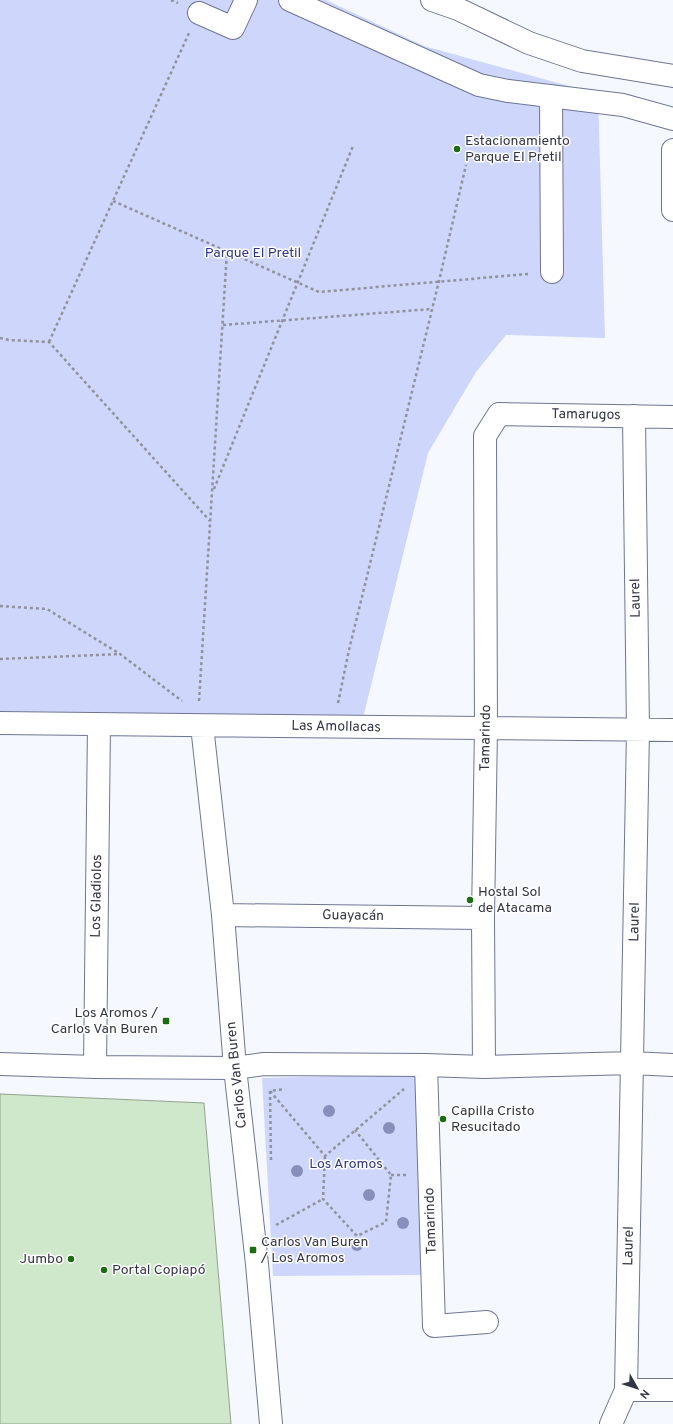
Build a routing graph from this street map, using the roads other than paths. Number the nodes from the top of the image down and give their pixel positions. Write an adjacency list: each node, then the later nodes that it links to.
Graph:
1 (246, 0): 4 (street)
2 (290, 0): 6 (street)
3 (432, 0): 5 (street)
4 (199, 13)
5 (673, 76)
6 (551, 96): 7 (street); 10 (street)
7 (673, 119)
8 (673, 150): 9 (street)
9 (673, 210)
10 (552, 272)
11 (499, 414): 12 (street, Tamarugos); 17 (street, Tamarindo)
12 (634, 416): 13 (street, Tamarugos); 18 (street, Laurel)
13 (673, 416)
14 (200, 716): 16 (street, Las Amollacas); 17 (street, Las Amollacas); 20 (street, Carlos Van Buren)
15 (0, 723): 16 (street, Las Amollacas)
16 (99, 724): 26 (street, Los Gladiolos)
17 (486, 728): 18 (street, Las Amollacas); 21 (street, Tamarindo)
18 (638, 730): 19 (street, Las Amollacas); 22 (street, Laurel)
19 (673, 730)
20 (223, 915): 21 (street, Guayacán); 28 (street, Carlos Van Buren)
21 (483, 918): 27 (street, Tamarindo)
22 (632, 1063): 24 (street); 27 (street); 30 (street, Laurel)
23 (0, 1064): 26 (street)
24 (673, 1064)
25 (426, 1065): 27 (street); 28 (street); 29 (street, Tamarindo)
26 (95, 1067): 28 (street)
27 (484, 1067)
28 (235, 1068): 32 (street, Carlos Van Buren)
29 (487, 1322)
30 (626, 1390): 31 (street); 33 (street, Laurel)
31 (673, 1390)
32 (271, 1424)
33 (611, 1424)

